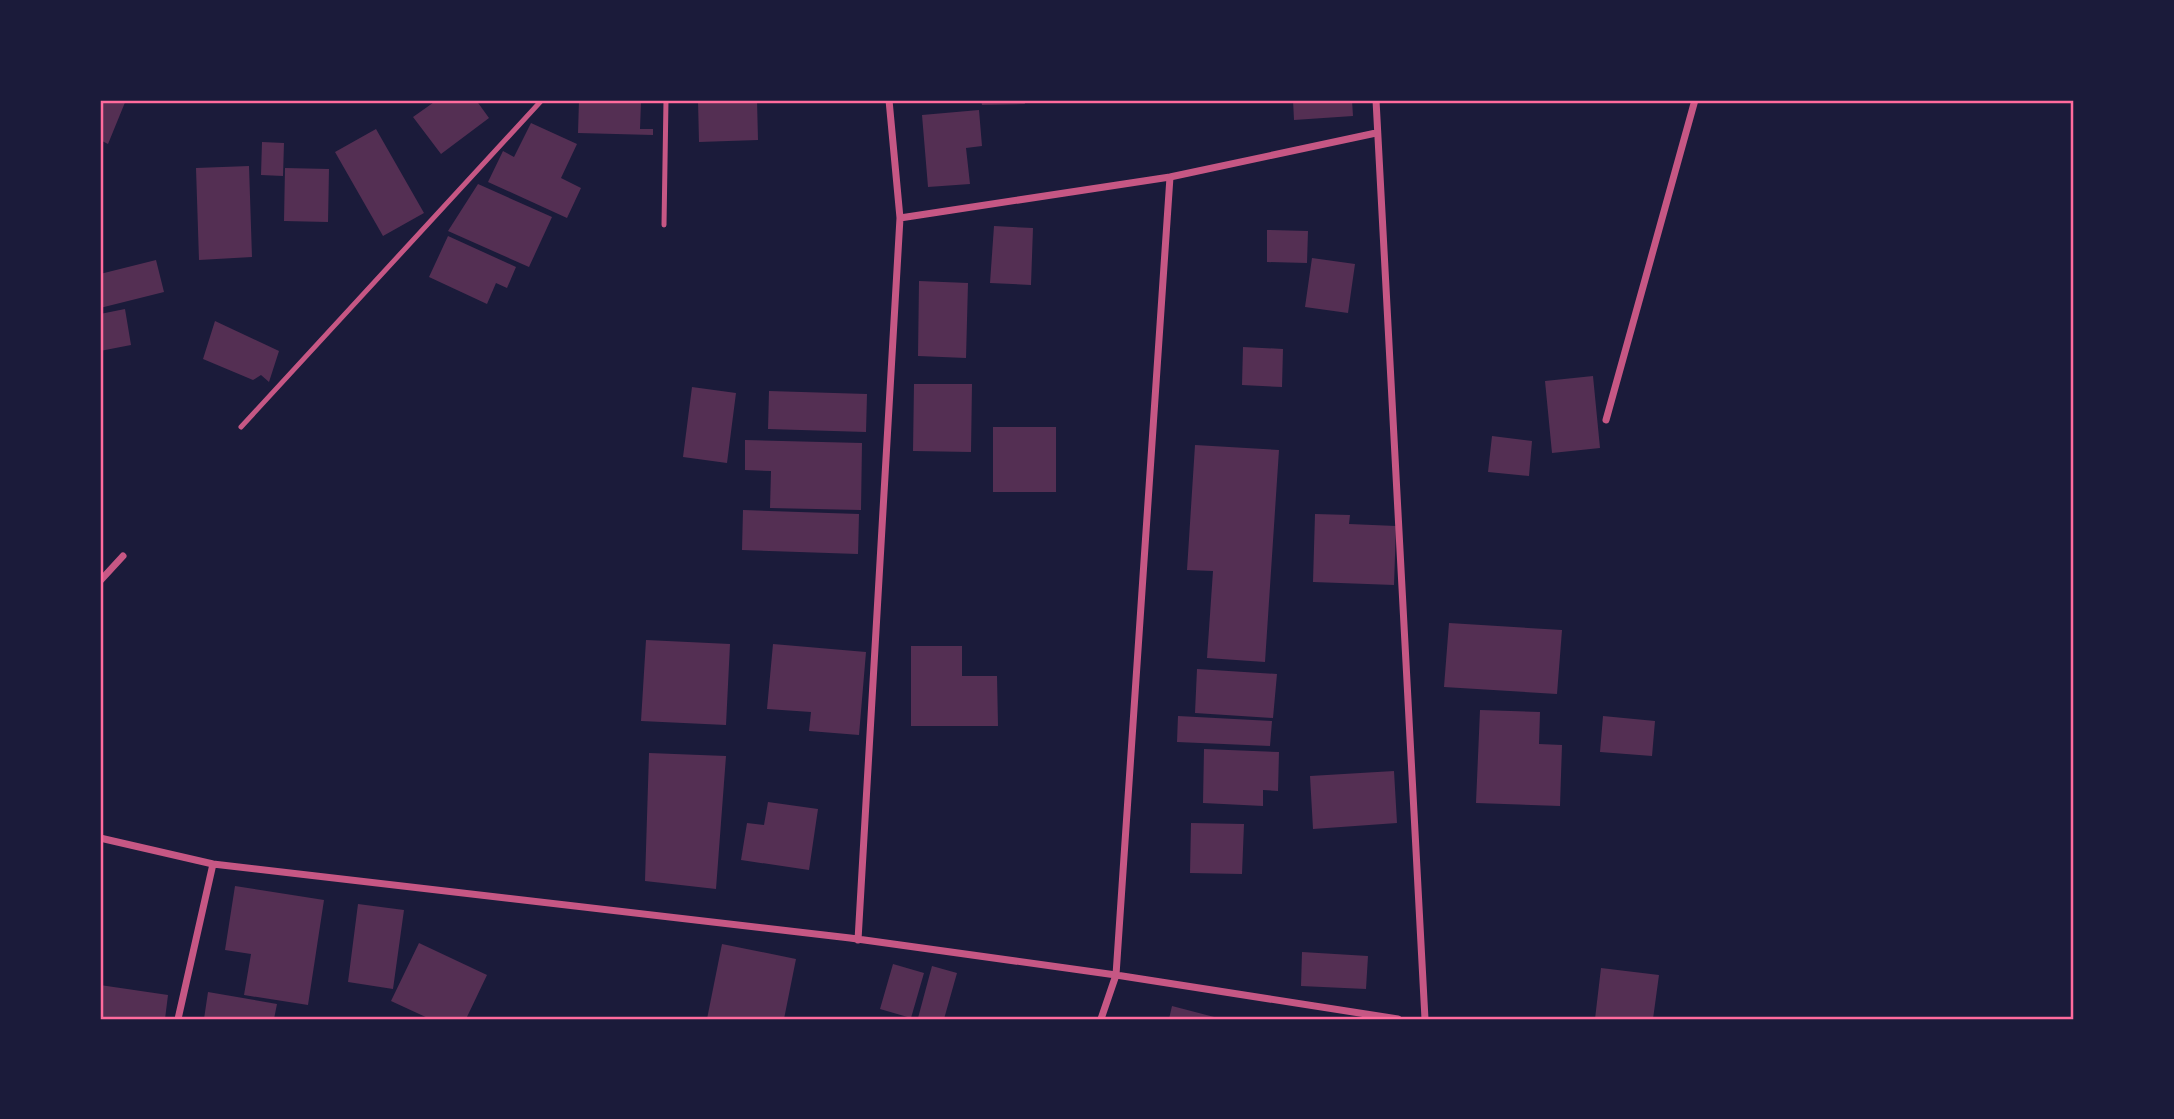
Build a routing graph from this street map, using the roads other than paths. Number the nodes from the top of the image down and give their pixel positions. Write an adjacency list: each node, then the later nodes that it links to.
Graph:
1 (542, 100): 11 (lane)
2 (666, 100): 9 (lane)
3 (889, 100): 8 (street)
4 (1376, 100): 6 (street)
5 (1695, 100): 10 (street)
6 (1376, 133): 7 (street); 21 (street)
7 (1170, 177): 8 (street); 17 (street)
8 (900, 218): 16 (street)
9 (664, 225)
10 (1606, 420)
11 (241, 427)
12 (123, 556): 13 (street)
13 (100, 582)
14 (100, 838): 15 (street)
15 (213, 864): 16 (street); 18 (street)
16 (858, 940): 17 (street)
17 (1116, 975): 19 (street); 20 (street)
18 (178, 1019)
19 (1101, 1019)
20 (1398, 1019)
21 (1425, 1019)

